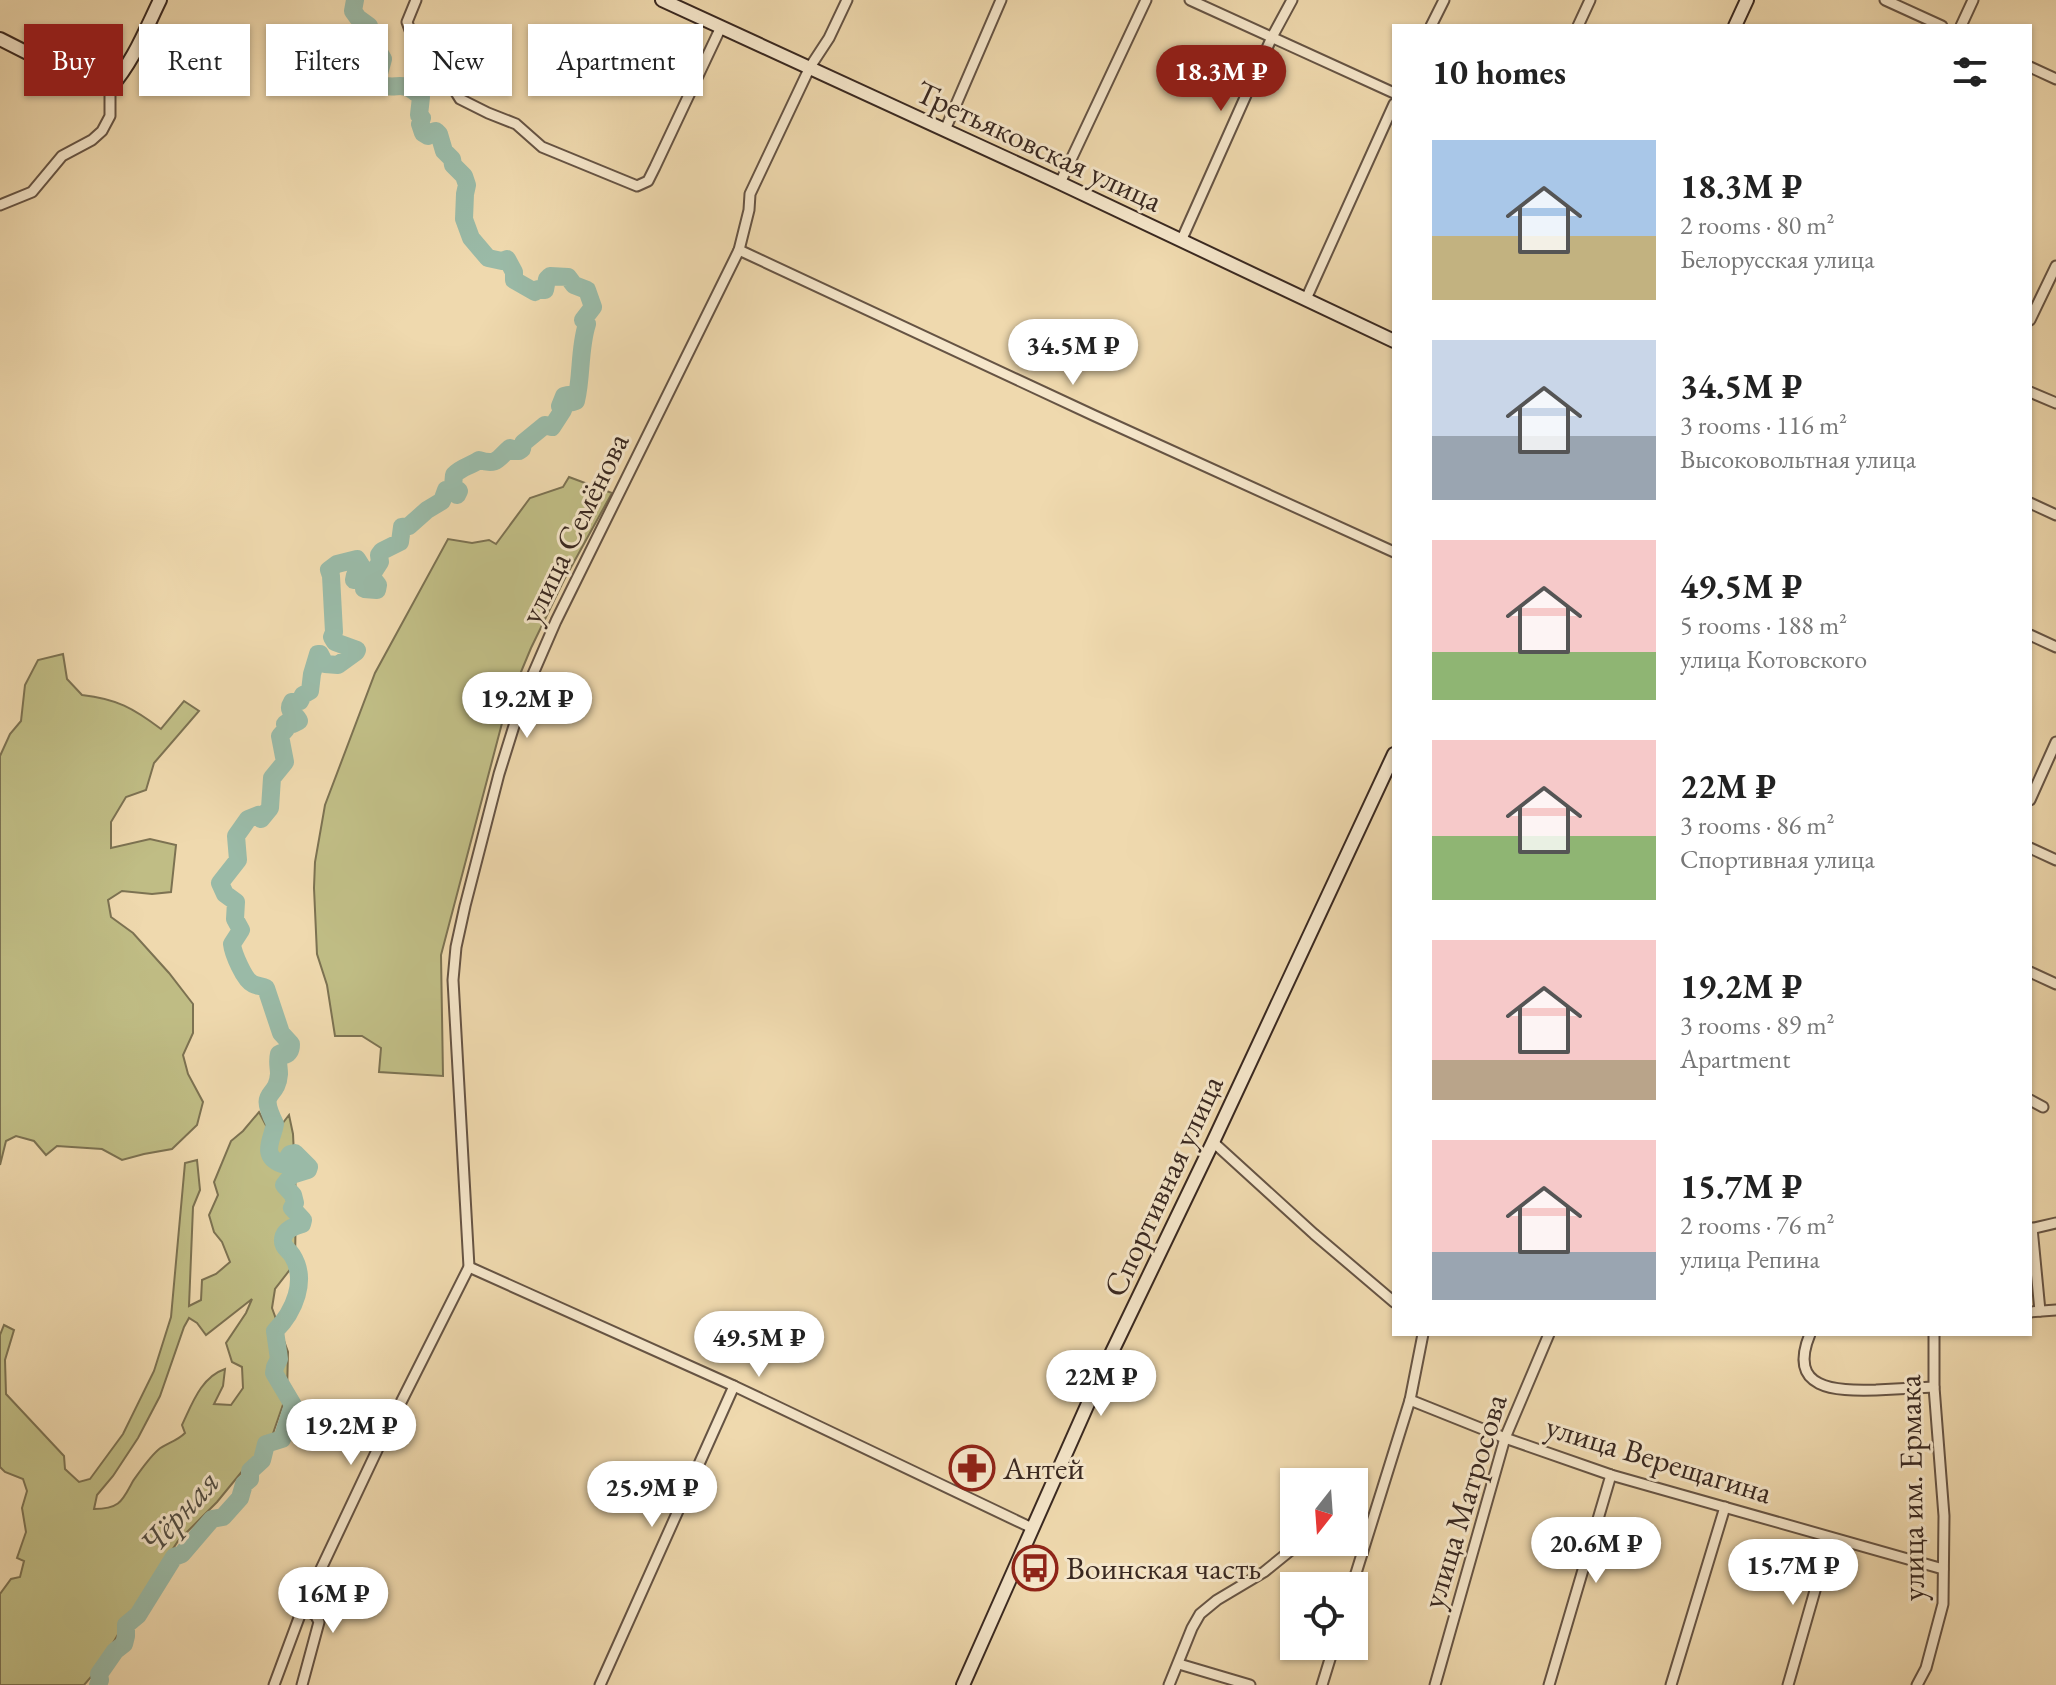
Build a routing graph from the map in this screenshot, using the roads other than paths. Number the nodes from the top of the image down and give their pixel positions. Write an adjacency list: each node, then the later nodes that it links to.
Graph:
1 (160, 0): 25 (street)
2 (416, 0): 19 (street)
3 (662, 0): 19 (street, Третьяковская улица)
4 (847, 0): 23 (street, улица Семёнова)
5 (1001, 0): 30 (street)
6 (1146, 0): 31 (street)
7 (1190, 0): 20 (street)
8 (1292, 0): 20 (street)
9 (1444, 0): 14 (street)
10 (1590, 0): 15 (street)
11 (1747, 0): 16 (street)
12 (1885, 0): 17 (street)
13 (1973, 0): 18 (street)
14 (1432, 24)
15 (1579, 24)
16 (1736, 24)
17 (1938, 24)
18 (1962, 24)
19 (721, 27): 23 (street, Третьяковская улица)
20 (1272, 37): 27 (street); 33 (street)
21 (0, 39): 22 (street)
22 (24, 51)
23 (810, 67): 30 (street, Третьяковская улица); 34 (street, улица Семёнова)
24 (2032, 68): 26 (street)
25 (123, 73)
26 (2056, 79)
27 (1392, 92)
28 (110, 96): 32 (street)
29 (1392, 108): 36 (street)
30 (945, 130): 31 (street, Третьяковская улица)
31 (1060, 183): 33 (street, Третьяковская улица)
32 (0, 205)
33 (1181, 241): 36 (street, Третьяковская улица)
34 (739, 250): 43 (street); 59 (street, улица Семёнова)
35 (2056, 266): 37 (street)
36 (1306, 299): 38 (street, Третьяковская улица)
37 (2032, 316)
38 (1392, 340)
39 (2032, 393): 40 (street)
40 (2056, 403)
41 (2032, 504): 42 (street)
42 (2056, 515)
43 (1392, 551)
44 (2032, 636): 45 (street)
45 (2056, 647)
46 (2056, 742): 48 (street)
47 (1392, 758): 55 (street, Спортивная улица)
48 (2032, 796)
49 (2032, 849): 50 (street)
50 (2056, 860)
51 (2032, 973): 52 (street)
52 (2056, 984)
53 (2032, 1101): 54 (street)
54 (2043, 1107)
55 (1213, 1142): 60 (street); 73 (street, Спортивная улица)
56 (2056, 1223): 57 (street)
57 (2032, 1228)
58 (2032, 1249): 62 (street)
59 (469, 1267): 67 (street); 78 (street)
60 (1392, 1300)
61 (2056, 1310): 62 (street)
62 (2035, 1311)
63 (1423, 1336): 69 (street)
64 (1548, 1336): 70 (street, улица Матросова)
65 (1809, 1336): 68 (street)
66 (1934, 1336): 68 (street, улица им. Ермака)
67 (734, 1386): 73 (street); 83 (street)
68 (1934, 1387): 77 (street, улица им. Ермака)
69 (1410, 1400): 70 (street, улица Верещагина); 74 (street)
70 (1505, 1438): 71 (street, улица Верещагина); 88 (street, улица Матросова)
71 (1611, 1475): 72 (street, улица Верещагина); 89 (street)
72 (1725, 1507): 75 (street, улица Верещагина); 90 (street)
73 (1032, 1528): 84 (street, Спортивная улица)
74 (1368, 1534)
75 (1830, 1538): 77 (street, улица Верещагина); 91 (street)
76 (1284, 1556): 80 (street)
77 (1943, 1569): 92 (street, улица им. Ермака)
78 (303, 1607): 81 (street); 82 (street)
79 (1330, 1660): 87 (street)
80 (1179, 1664): 85 (street); 86 (street)
81 (274, 1685)
82 (302, 1685)
83 (600, 1685)
84 (963, 1685)
85 (1169, 1685)
86 (1250, 1685)
87 (1322, 1685)
88 (1435, 1685)
89 (1549, 1685)
90 (1671, 1685)
91 (1788, 1685)
92 (1917, 1685)

